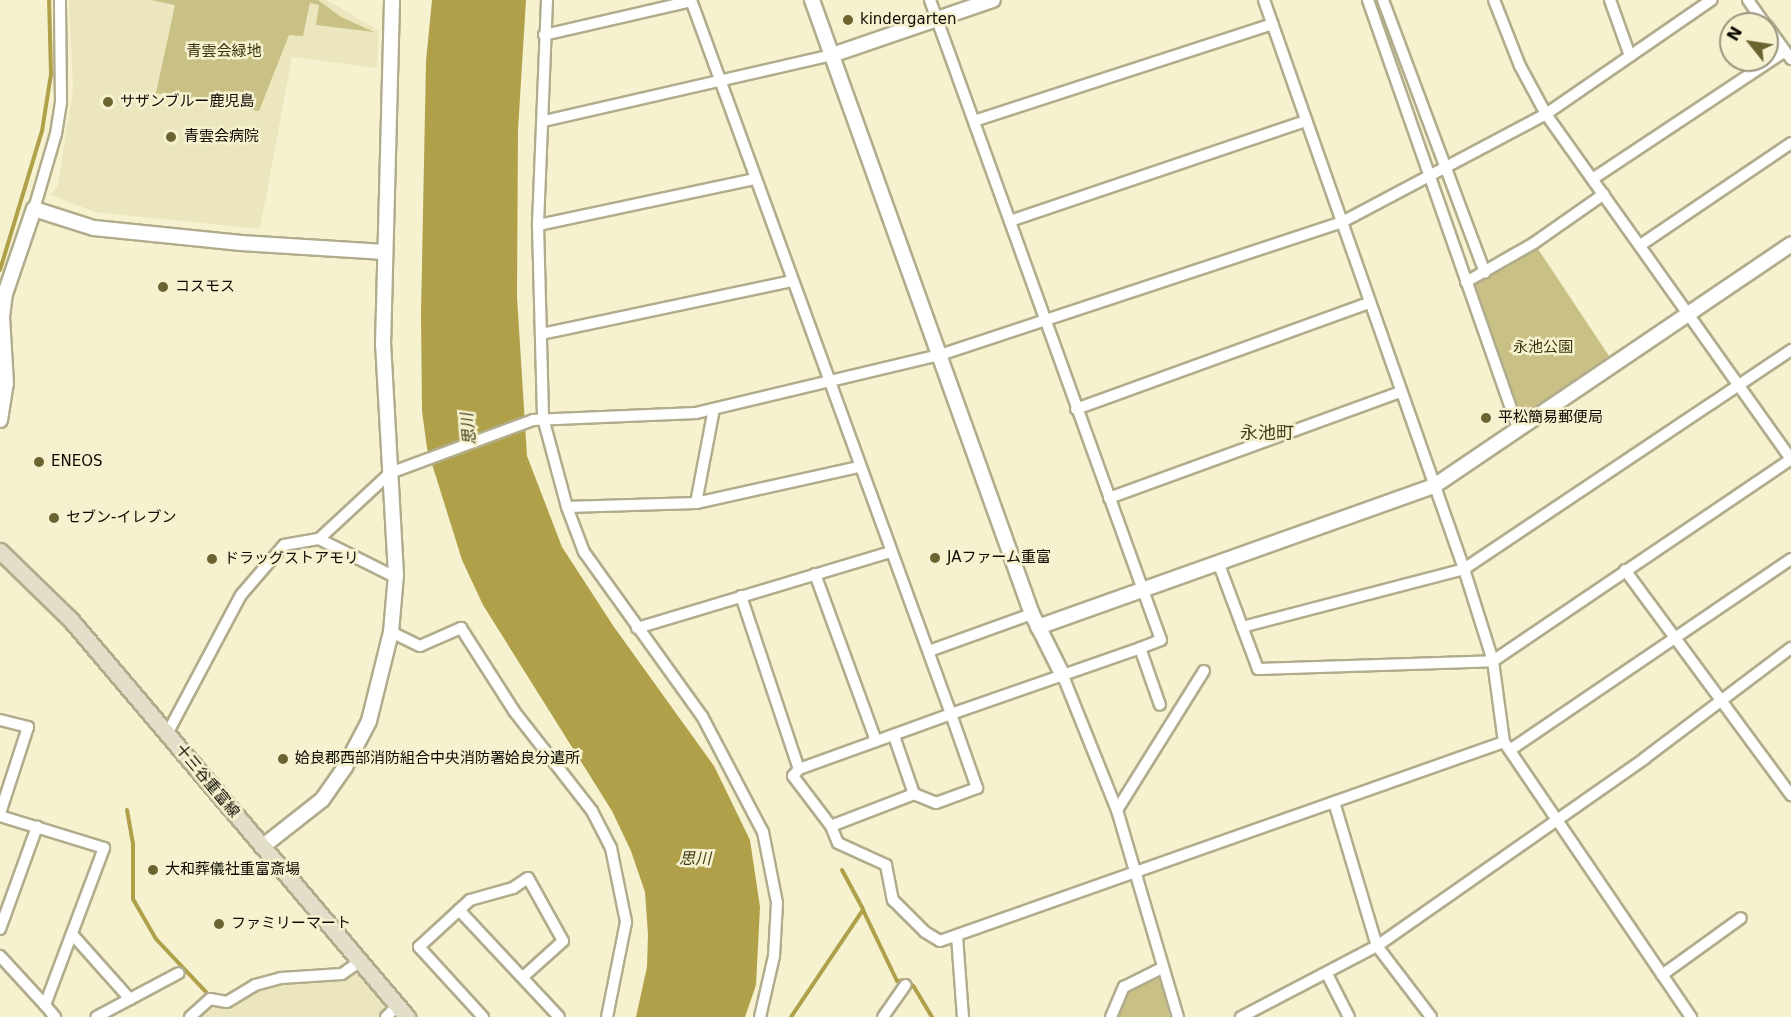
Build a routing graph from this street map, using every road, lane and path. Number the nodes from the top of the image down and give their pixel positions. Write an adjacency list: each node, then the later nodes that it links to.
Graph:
1 (60, 0): 32 (street)
2 (392, 0): 38 (street)
3 (547, 0): 16 (street)
4 (691, 0): 16 (street); 21 (street)
5 (812, 0): 18 (street)
6 (930, 0): 14 (street)
7 (993, 0): 14 (street)
8 (1264, 0): 15 (street)
9 (1368, 0): 28 (street)
10 (1383, 0): 27 (street)
11 (1494, 0): 22 (street)
12 (1610, 0): 20 (street)
13 (1712, 0): 20 (street)
14 (936, 18): 18 (street); 25 (street)
15 (1273, 24): 24 (street); 25 (street)
16 (544, 35): 23 (street)
17 (1779, 43): 19 (street)
18 (832, 55): 21 (street); 48 (street)
19 (1788, 55): 29 (street)
20 (1630, 56): 22 (street)
21 (721, 81): 23 (street); 30 (street)
22 (1546, 114): 27 (street); 29 (street)
23 (544, 121): 35 (street)
24 (1306, 121): 33 (street); 34 (street)
25 (974, 122): 33 (street)
26 (1791, 143): 36 (street)
27 (1445, 166): 28 (street); 39 (street)
28 (1429, 173): 34 (street); 41 (street)
29 (1594, 178): 31 (street)
30 (755, 179): 35 (street); 40 (street)
31 (1604, 194): 36 (street); 39 (street)
32 (34, 209): 38 (street); 42 (street)
33 (1010, 221): 45 (street)
34 (1344, 221): 43 (street); 45 (street)
35 (538, 225): 46 (street)
36 (1642, 244): 44 (street)
37 (1791, 244): 44 (street)
38 (385, 252): 58 (street)
39 (1485, 273): 41 (street)
40 (792, 281): 46 (street); 49 (street)
41 (1466, 282): 56 (street)
42 (3, 293): 55 (street)
43 (1369, 303): 51 (street); 53 (street)
44 (1690, 314): 50 (street); 56 (street)
45 (1043, 321): 48 (street); 53 (street)
46 (541, 334): 54 (street)
47 (1791, 350): 50 (street)
48 (939, 355): 49 (street); 74 (street)
49 (830, 381): 52 (street); 57 (street)
50 (1739, 385): 68 (street); 69 (street)
51 (1401, 392): 59 (street); 60 (street)
52 (714, 409): 54 (street); 61 (street)
53 (1076, 409): 60 (street)
54 (538, 419): 58 (street); 62 (street)
55 (0, 420)
56 (1518, 429): 59 (street)
57 (859, 466): 61 (street); 65 (street)
58 (396, 472): 63 (street); 71 (street)
59 (1434, 486): 67 (street); 68 (street)
60 (1109, 498): 72 (street)
61 (696, 503): 62 (street)
62 (567, 507): 76 (street)
63 (319, 539): 71 (street); 89 (street)
64 (0, 551): 89 (main road, 十三谷重富線)
65 (890, 552): 70 (street); 81 (street)
66 (1791, 559): 78 (street)
67 (1218, 562): 72 (street); 75 (street)
68 (1464, 569): 75 (street); 82 (street)
69 (1625, 570): 78 (street); 82 (street)
70 (815, 574): 73 (street); 91 (street)
71 (395, 577): 77 (street)
72 (1140, 588): 74 (street); 79 (street)
73 (741, 596): 76 (street); 93 (street)
74 (1035, 620): 81 (street); 84 (street)
75 (1242, 627): 82 (street)
76 (637, 628): 128 (street)
77 (391, 632): 103 (street); 127 (street)
78 (1674, 636): 85 (street); 92 (street)
79 (1140, 648): 84 (street); 86 (street)
80 (1791, 648): 85 (street)
81 (929, 651): 87 (street)
82 (1493, 660): 92 (street)
83 (1204, 671): 98 (street)
84 (1063, 676): 87 (street); 98 (street)
85 (1723, 699): 96 (street); 100 (street)
86 (1160, 705)
87 (951, 714): 90 (street); 95 (street)
88 (0, 720): 94 (street)
89 (167, 734): 103 (main road, 十三谷重富線)
90 (894, 736): 91 (street); 95 (street)
91 (876, 741): 93 (street)
92 (1507, 746): 97 (street); 100 (street)
93 (799, 769): 101 (street)
94 (3, 795): 99 (street)
95 (914, 795): 101 (street)
96 (1791, 795)
97 (1334, 802): 104 (street); 110 (street)
98 (1117, 810): 104 (street)
99 (0, 814): 102 (street)
100 (1557, 820): 110 (street); 116 (street)
101 (831, 826): 109 (street)
102 (37, 827): 107 (street); 108 (street)
103 (262, 847): 112 (main road, 十三谷重富線)
104 (1135, 874): 109 (street); 113 (street)
105 (459, 910): 117 (street); 117 (street); 125 (street)
106 (1741, 918): 116 (street)
107 (0, 929)
108 (72, 934): 119 (street); 120 (street)
109 (957, 936): 130 (street)
110 (1377, 946): 115 (street); 135 (street)
111 (0, 956): 120 (street)
112 (359, 962): 121 (main road, 十三谷重富線); 124 (street)
113 (1162, 968): 131 (street); 132 (street)
114 (179, 973): 119 (street)
115 (1327, 974): 133 (street); 134 (street)
116 (1662, 975): 136 (street)
117 (523, 977): 126 (street)
118 (905, 985): 129 (street)
119 (130, 999): 123 (street)
120 (45, 1005): 122 (street)
121 (397, 1013)
122 (55, 1017)
123 (96, 1017)
124 (190, 1017)
125 (483, 1017)
126 (559, 1017)
127 (607, 1017)
128 (760, 1017)
129 (884, 1017)
130 (963, 1017)
131 (1111, 1017)
132 (1178, 1017)
133 (1241, 1017)
134 (1349, 1017)
135 (1431, 1017)
136 (1691, 1017)

